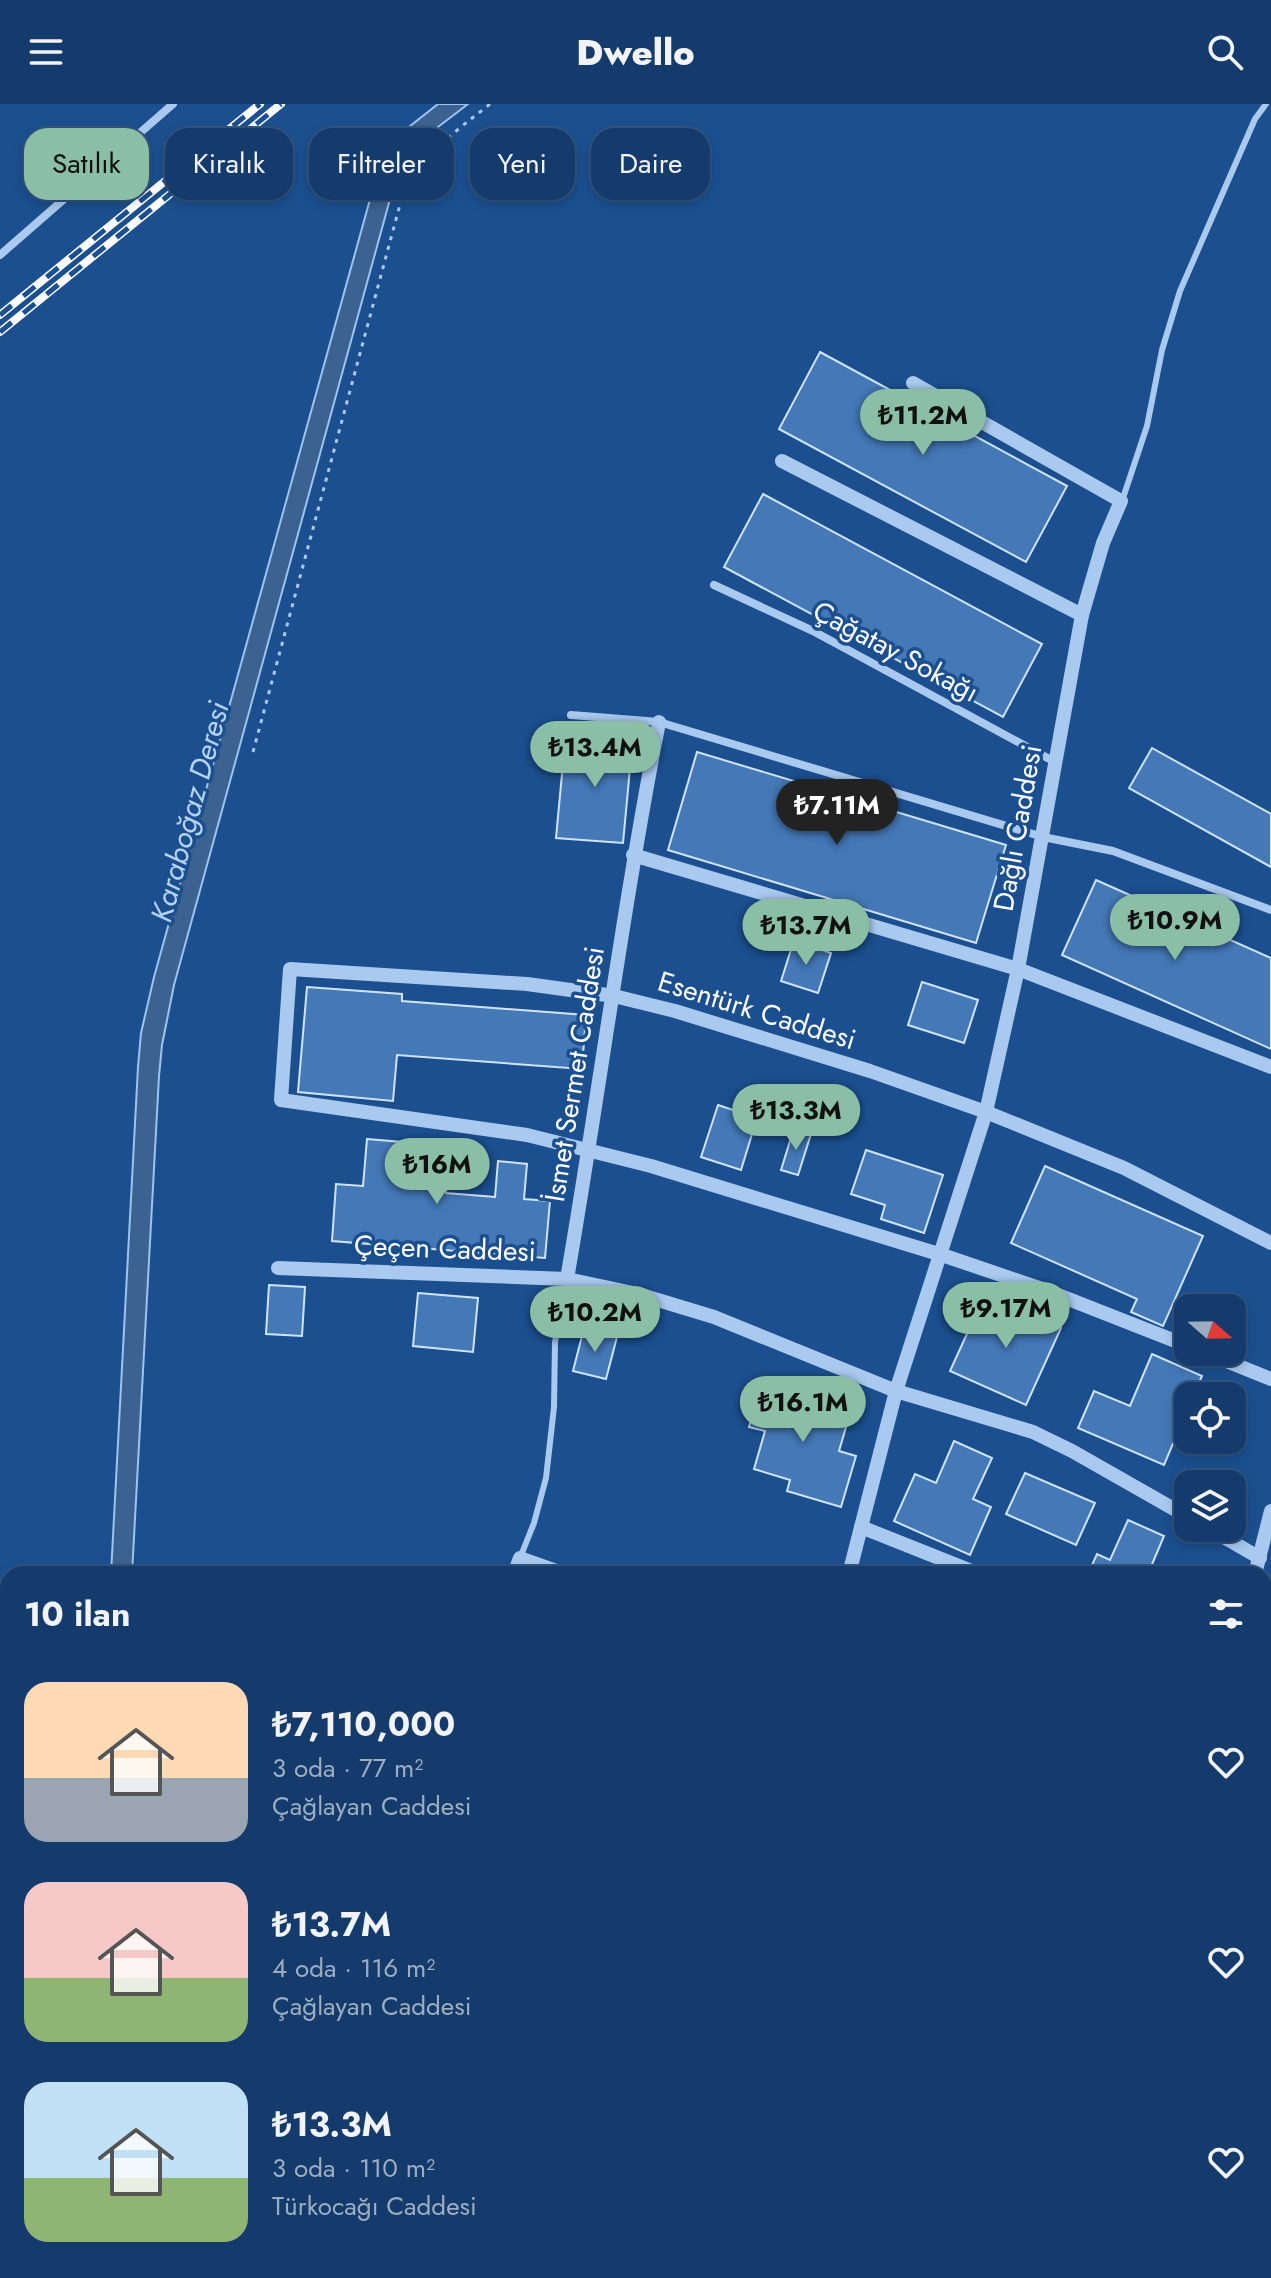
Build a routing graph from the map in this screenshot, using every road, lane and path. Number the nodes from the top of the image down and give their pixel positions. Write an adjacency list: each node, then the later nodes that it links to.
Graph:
1 (173, 104): 4 (street)
2 (490, 104): 12 (path)
3 (1266, 104): 7 (lane, Dağlı Caddesi)
4 (0, 255)
5 (913, 383): 7 (street)
6 (782, 461): 9 (street)
7 (1121, 501): 9 (street, Dağlı Caddesi)
8 (714, 585): 13 (street, Çağatay Sokağı)
9 (1082, 615): 13 (street, Dağlı Caddesi)
10 (571, 715): 11 (street)
11 (659, 722): 14 (street); 15 (street, İsmet Sermet Caddesi)
12 (253, 752)
13 (1055, 762): 14 (street, Dağlı Caddesi)
14 (1043, 837): 16 (street); 17 (street, Dağlı Caddesi)
15 (633, 855): 17 (street); 18 (street, İsmet Sermet Caddesi)
16 (1271, 910)
17 (1018, 969): 19 (street); 20 (street, Dağlı Caddesi)
18 (614, 996): 20 (street, Esentürk Caddesi); 21 (street, İsmet Sermet Caddesi); 21 (street, Esentürk Caddesi)
19 (1271, 1067)
20 (986, 1112): 22 (street, Esentürk Caddesi); 23 (street, Dağlı Caddesi)
21 (589, 1149): 23 (street); 25 (street, İsmet Sermet Caddesi)
22 (1271, 1243)
23 (942, 1255): 26 (street); 29 (street, Dağlı Caddesi)
24 (278, 1268): 25 (street, Çeçen Caddesi)
25 (567, 1279): 29 (street, Çeçen Caddesi); 34 (lane, İsmet Sermet Caddesi)
26 (1174, 1340)
27 (1239, 1366): 28 (street)
28 (1271, 1379)
29 (896, 1391): 30 (street, Çeçen Caddesi); 32 (street, Dağlı Caddesi)
30 (1174, 1509)
31 (1271, 1511): 35 (street)
32 (861, 1527): 38 (street, Dağlı Caddesi); 39 (street)
33 (1233, 1542): 35 (street)
34 (520, 1558): 36 (street, İsmet Sermet Caddesi); 37 (street)
35 (1266, 1560)
36 (517, 1566)
37 (542, 1566)
38 (851, 1566)
39 (959, 1566)

